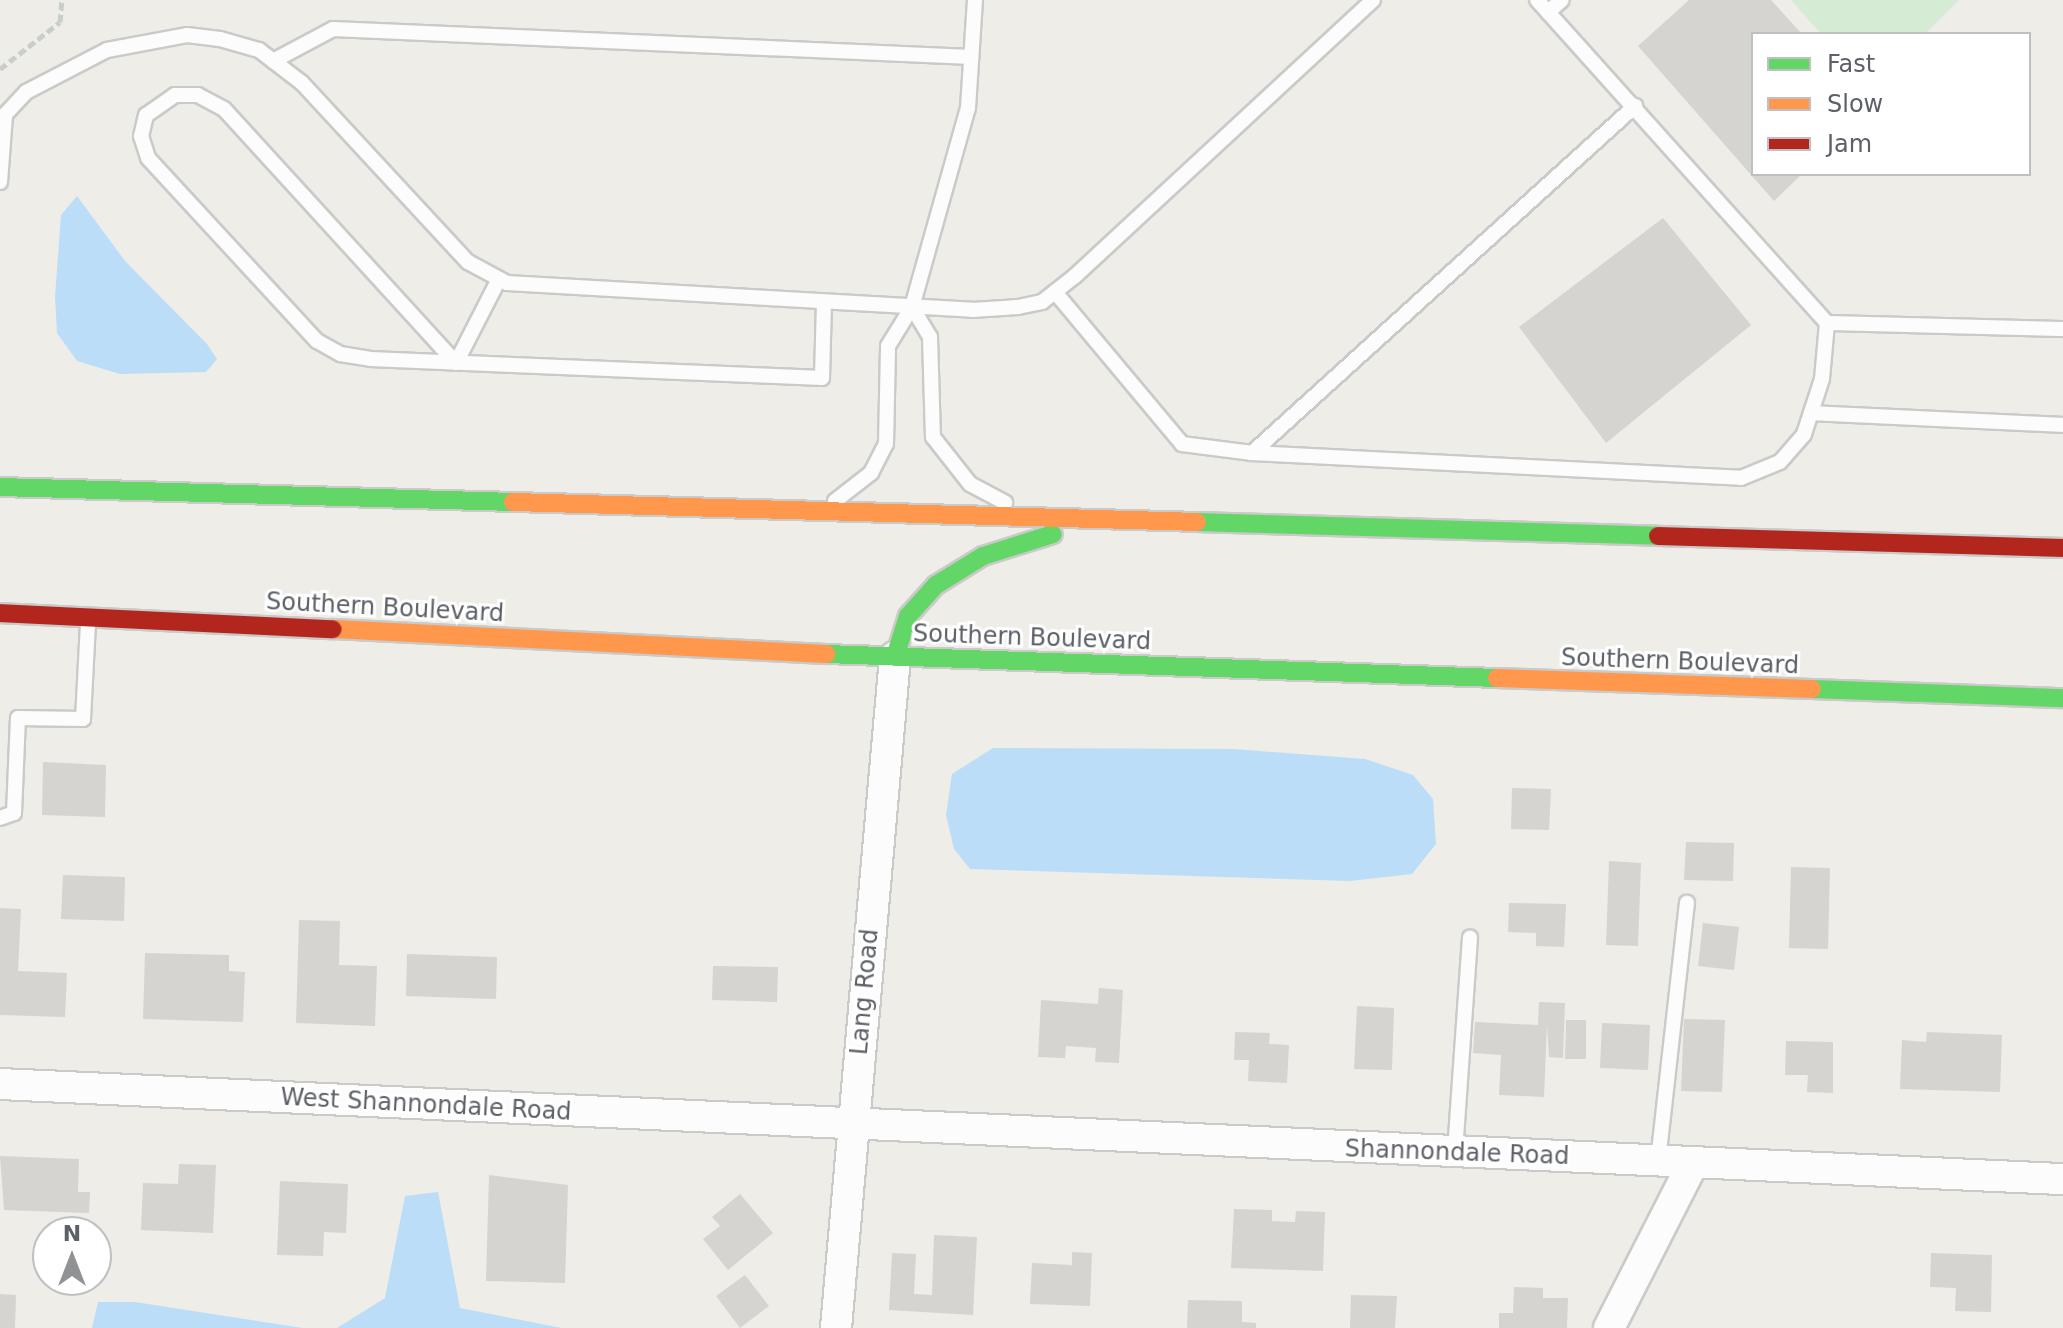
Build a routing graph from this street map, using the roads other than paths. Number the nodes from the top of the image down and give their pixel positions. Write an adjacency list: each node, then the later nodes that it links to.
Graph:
1 (975, 0): 6 (lane)
2 (1373, 0): 12 (lane)
3 (1537, 0): 5 (lane)
4 (1562, 0): 5 (lane)
5 (1548, 12): 8 (lane)
6 (971, 57): 7 (lane); 14 (lane)
7 (273, 61): 9 (lane); 11 (lane)
8 (1635, 106): 15 (lane); 20 (lane)
9 (3, 117): 10 (lane)
10 (0, 182)
11 (499, 279): 13 (lane); 17 (lane)
12 (1055, 292): 14 (lane); 20 (lane)
13 (824, 303): 14 (lane); 17 (lane)
14 (912, 307): 22 (lane); 23 (lane)
15 (1827, 323): 16 (lane); 18 (lane)
16 (2063, 329)
17 (456, 363): 17 (lane)
18 (1811, 413): 19 (lane); 20 (lane)
19 (2063, 425)
20 (1252, 453)
21 (0, 487): 22 (highway)
22 (816, 515): 23 (highway)
23 (1039, 522): 24 (highway)
24 (1086, 523): 25 (highway); 28 (highway)
25 (2063, 548)
26 (0, 613): 27 (highway, Southern Boulevard)
27 (88, 618): 28 (highway, Southern Boulevard); 30 (lane)
28 (895, 657): 29 (highway, Southern Boulevard); 34 (street, Lang Road)
29 (2063, 698)
30 (0, 818)
31 (1687, 903): 36 (lane)
32 (1470, 938): 35 (lane)
33 (0, 1084): 34 (street, West Shannondale Road)
34 (852, 1126): 35 (street, Shannondale Road); 39 (street, Lang Road)
35 (1455, 1153): 36 (street, Shannondale Road)
36 (1658, 1162): 37 (street, Shannondale Road)
37 (1693, 1163): 38 (street, Shannondale Road); 40 (street)
38 (2063, 1179)
39 (836, 1328)
40 (1609, 1328)

